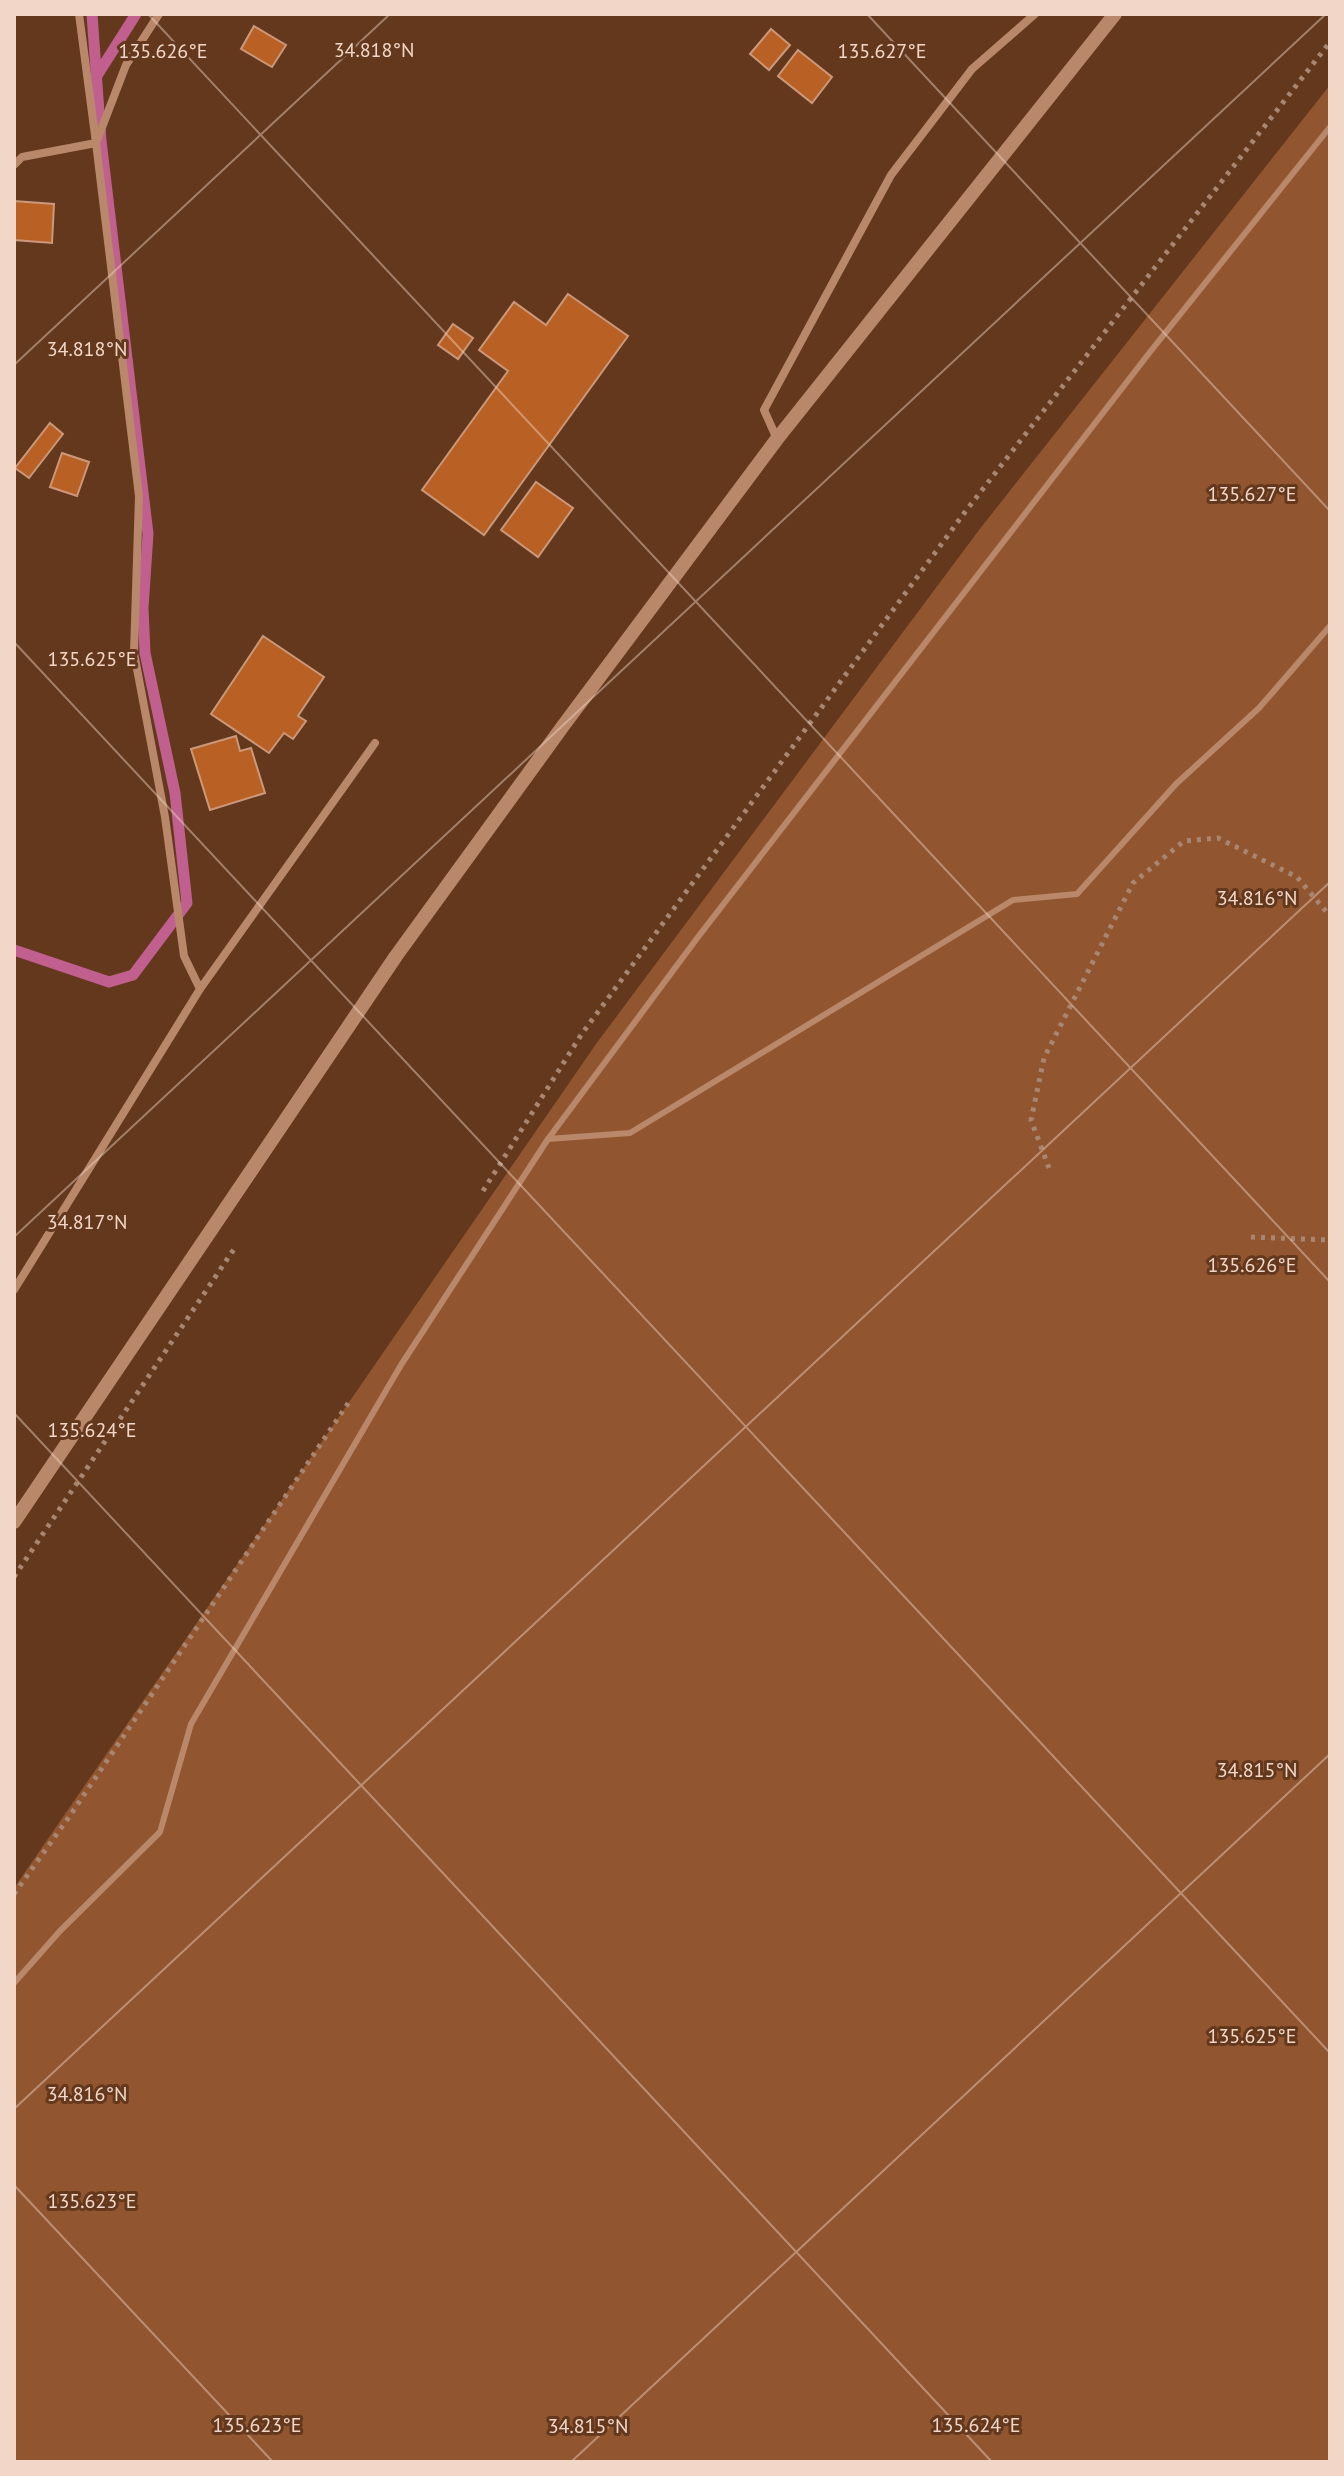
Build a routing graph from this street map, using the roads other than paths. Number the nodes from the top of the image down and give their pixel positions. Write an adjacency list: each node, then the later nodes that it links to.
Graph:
1 (79, 14): 6 (street)
2 (159, 14): 6 (street)
3 (1035, 14): 10 (street)
4 (1115, 14): 10 (street)
5 (1330, 127): 14 (lane)
6 (96, 143): 8 (street); 13 (street)
7 (14, 149): 8 (street)
8 (22, 157): 9 (street)
9 (14, 165)
10 (777, 439): 16 (street)
11 (1330, 626): 14 (lane)
12 (375, 743): 13 (street)
13 (200, 989): 15 (street)
14 (548, 1139): 17 (lane)
15 (14, 1290)
16 (14, 1522)
17 (14, 1983)

